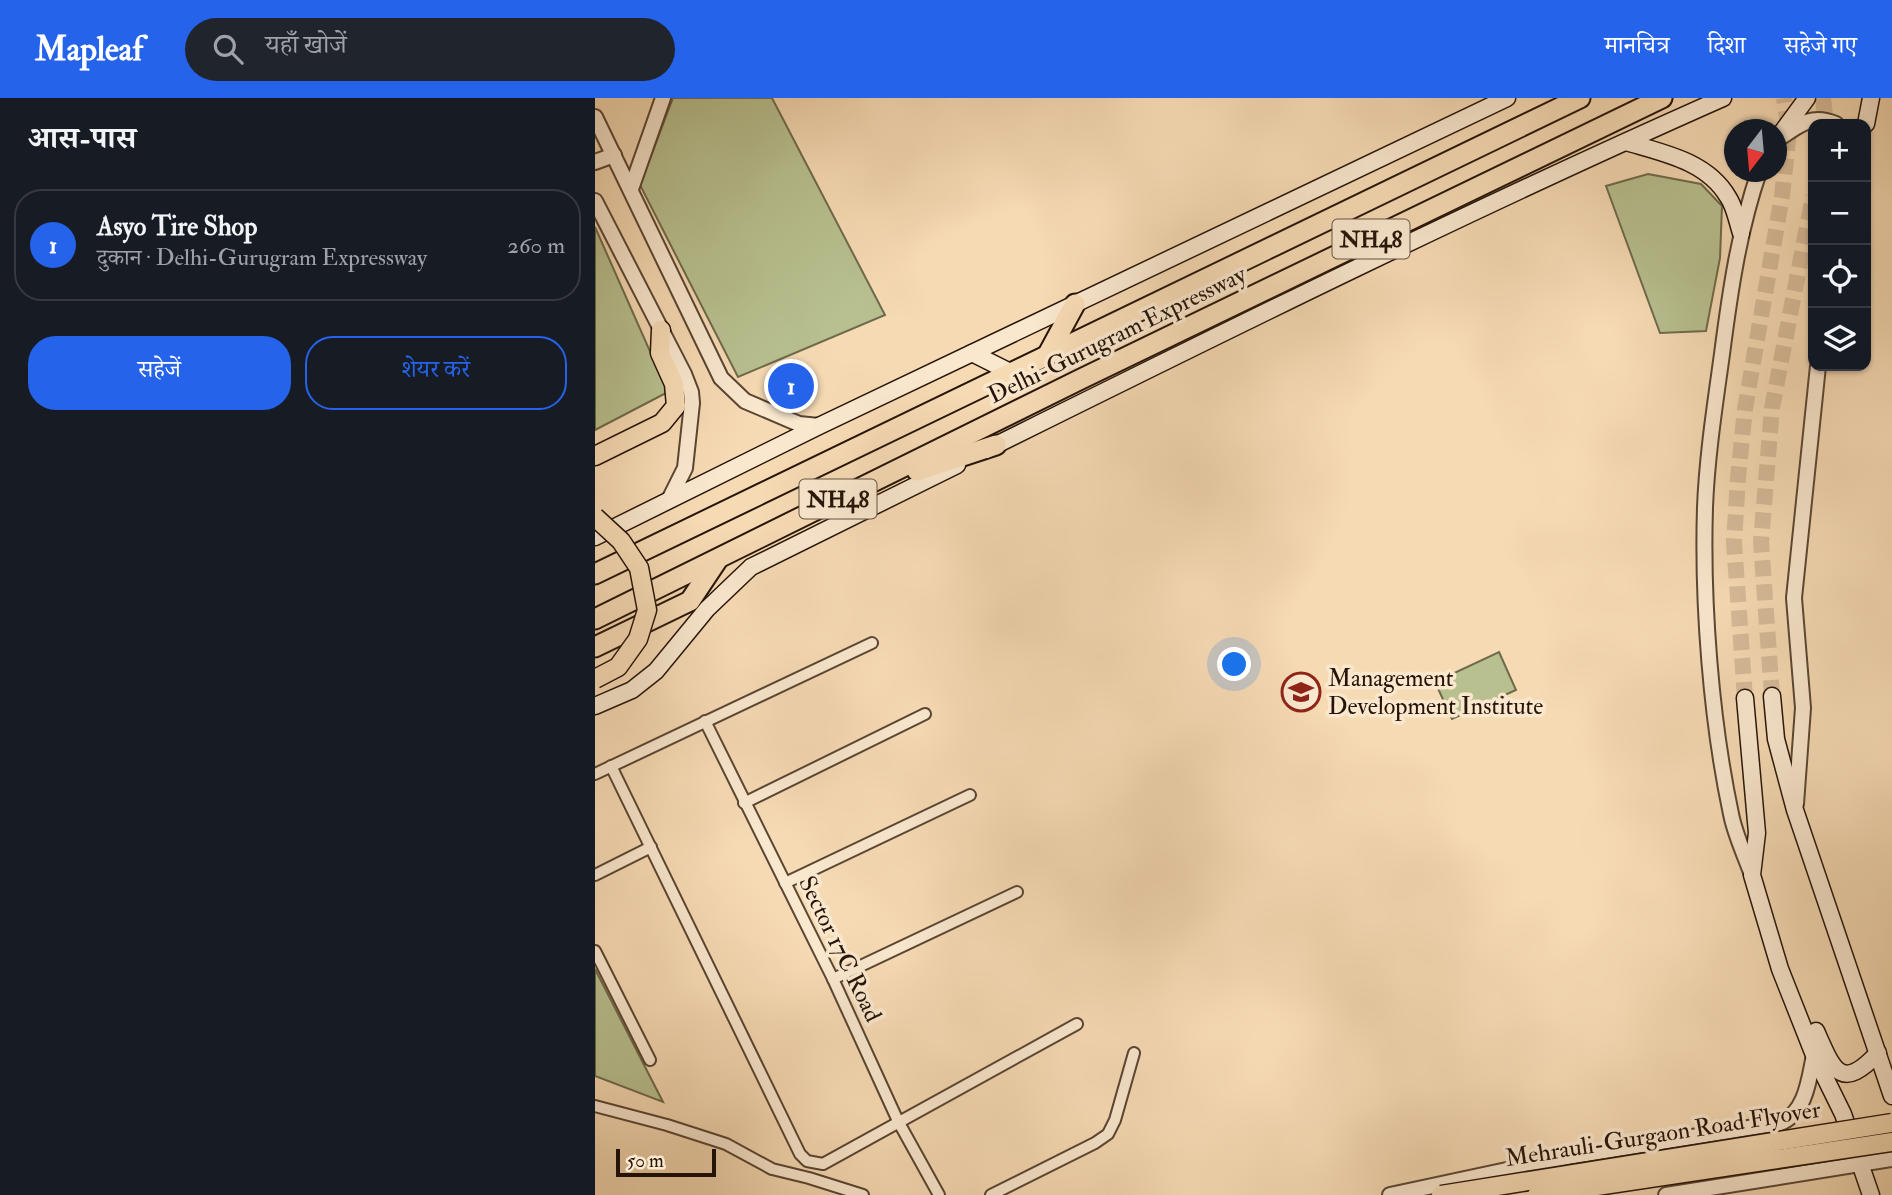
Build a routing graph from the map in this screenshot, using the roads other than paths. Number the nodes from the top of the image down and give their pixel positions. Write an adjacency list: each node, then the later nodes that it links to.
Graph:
1 (663, 98): 17 (street)
2 (1507, 98): 20 (main road)
3 (1580, 98): 22 (highway, Delhi-Gurugram Expressway / NH48)
4 (1662, 98): 29 (highway, Delhi-Gurugram Expressway / NH48)
5 (1723, 98): 13 (main road)
6 (1807, 98): 11 (main road)
7 (1871, 98): 9 (main road)
8 (595, 117): 14 (street)
9 (1866, 119)
10 (1808, 122): 12 (street)
11 (1787, 126)
12 (1787, 133)
13 (1626, 142): 19 (main road); 27 (main road)
14 (614, 155): 15 (street); 17 (street)
15 (595, 162)
16 (1756, 182): 19 (street)
17 (631, 189): 26 (street)
18 (596, 204): 21 (street)
19 (1741, 233): 51 (street)
20 (1075, 304): 22 (highway); 23 (main road)
21 (661, 330): 28 (main road); 30 (street)
22 (1057, 350): 25 (highway, Delhi-Gurugram Expressway / NH48)
23 (972, 353): 25 (main road); 26 (main road)
24 (1817, 371): 48 (street)
25 (1010, 373): 34 (highway, Delhi-Gurugram Expressway / NH48)
26 (819, 426): 30 (main road)
27 (996, 445): 29 (highway); 41 (main road)
28 (595, 456)
29 (855, 491): 33 (highway, Delhi-Gurugram Expressway / NH48)
30 (670, 498): 32 (main road)
31 (595, 517): 38 (main road, bridge)
32 (595, 537)
33 (719, 558): 35 (highway, Delhi-Gurugram Expressway / NH48); 37 (highway)
34 (595, 574)
35 (595, 619)
36 (872, 643): 43 (street)
37 (595, 647)
38 (595, 679)
39 (1772, 696): 48 (main road)
40 (1745, 698): 51 (main road)
41 (595, 706)
42 (925, 715): 47 (street)
43 (705, 721): 44 (street); 47 (street, Sector 17C Road)
44 (611, 766): 45 (street); 49 (street)
45 (595, 774)
46 (970, 795): 52 (street)
47 (744, 803): 52 (street, Sector 17C Road)
48 (1795, 810): 59 (main road)
49 (651, 847): 50 (street); 64 (street)
50 (595, 875)
51 (1752, 875): 55 (main road)
52 (785, 883): 56 (street, Sector 17C Road)
53 (1017, 892): 56 (street)
54 (595, 951): 61 (street)
55 (1780, 969): 59 (main road); 60 (main road)
56 (833, 979): 64 (street, Sector 17C Road)
57 (1077, 1024): 64 (street)
58 (1134, 1053): 73 (street)
59 (1878, 1053): 62 (main road)
60 (1814, 1055): 66 (street); 69 (main road)
61 (650, 1060)
62 (1892, 1096)
63 (595, 1106): 71 (street)
64 (898, 1121): 72 (street, Sector 17C Road)
65 (1892, 1124): 75 (main road, Mehrauli-Gurgaon Road Flyover, bridge)
66 (1759, 1126): 70 (street); 74 (street)
67 (1892, 1142): 76 (main road, Mehrauli-Gurgaon Road Flyover, bridge)
68 (1892, 1159): 69 (street)
69 (1860, 1166): 70 (street); 78 (main road)
70 (1771, 1179): 77 (street)
71 (863, 1195)
72 (939, 1195)
73 (991, 1195)
74 (1389, 1195)
75 (1441, 1195)
76 (1537, 1195)
77 (1666, 1195)
78 (1871, 1195)

